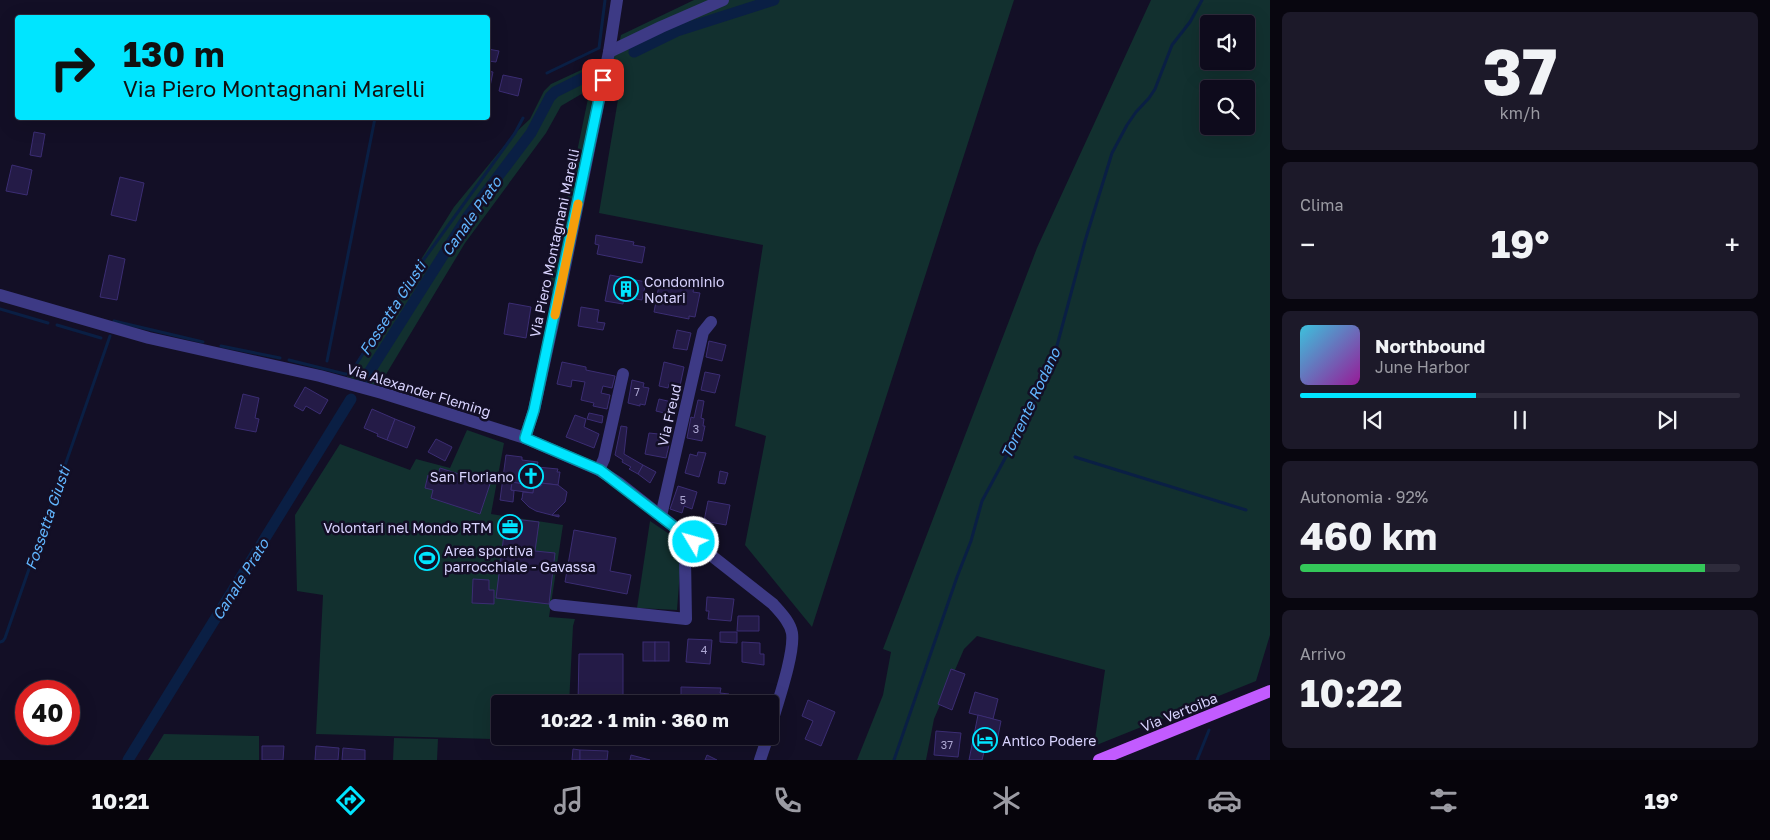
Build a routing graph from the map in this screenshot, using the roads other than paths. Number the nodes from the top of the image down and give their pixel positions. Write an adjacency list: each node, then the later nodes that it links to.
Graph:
1 (617, 0): 3 (street, Via Piero Montagnani Marelli)
2 (723, 0): 3 (street)
3 (609, 52): 7 (street, Via Piero Montagnani Marelli)
4 (0, 296): 7 (street, Via Alexander Fleming)
5 (711, 322): 9 (street, Via Freud)
6 (623, 374): 8 (street)
7 (525, 438): 8 (street, Via Alexander Fleming)
8 (600, 470): 9 (street, Via Alexander Fleming)
9 (661, 516): 10 (street, Via Alexander Fleming)
10 (694, 542): 11 (street); 13 (street, Via Alexander Fleming)
11 (555, 605)
12 (1270, 691): 16 (main road, Via Vertoiba)
13 (779, 698)
14 (765, 745): 15 (street)
15 (760, 760)
16 (1099, 760)

